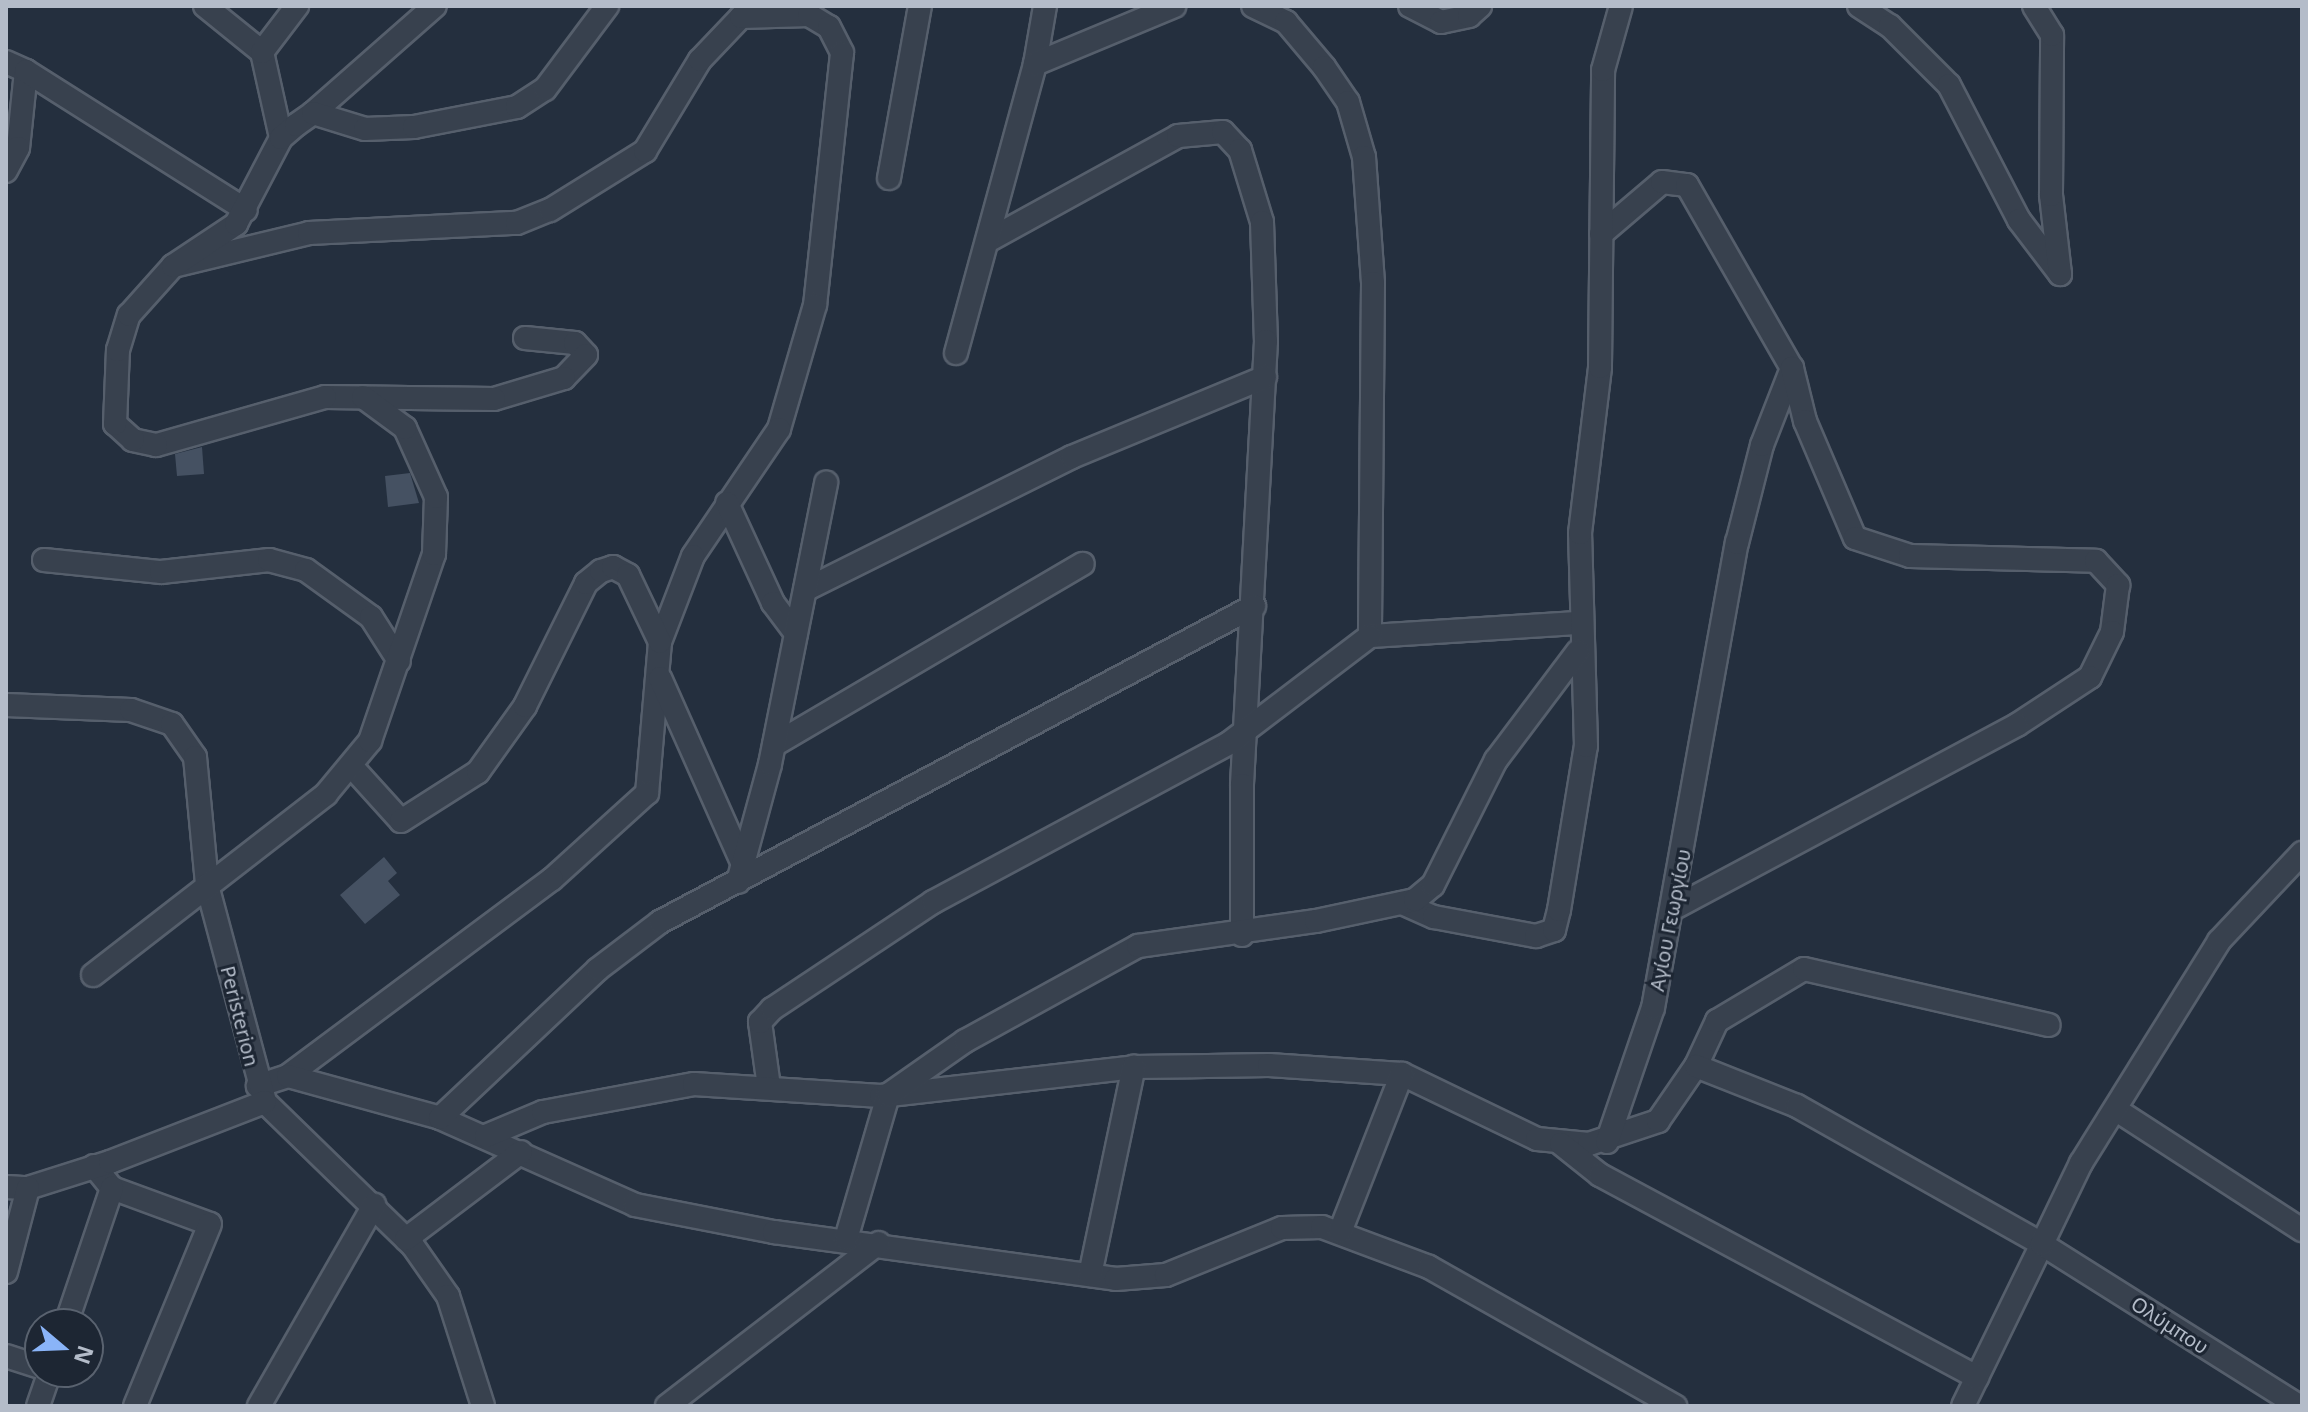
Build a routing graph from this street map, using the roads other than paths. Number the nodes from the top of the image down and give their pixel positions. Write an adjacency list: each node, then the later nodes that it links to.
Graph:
1 (205, 6): 14 (street)
2 (297, 6): 14 (street)
3 (435, 6): 17 (street)
4 (607, 6): 17 (street)
5 (920, 6): 20 (street)
6 (1045, 6): 15 (street)
7 (1174, 6): 15 (street)
8 (1253, 6): 38 (street)
9 (1410, 6): 10 (street)
10 (1480, 6)
11 (1621, 6): 22 (street)
12 (1859, 6): 13 (street)
13 (2034, 6)
14 (262, 52): 18 (street)
15 (1035, 64): 23 (street)
16 (16, 66): 19 (street); 21 (street)
17 (313, 113): 18 (street)
18 (281, 138): 21 (street)
19 (6, 171)
20 (889, 178)
21 (246, 210): 24 (street)
22 (1601, 234): 27 (street); 36 (street)
23 (991, 239): 26 (street); 28 (street)
24 (173, 266): 29 (street); 31 (street)
25 (525, 338): 29 (street)
26 (956, 353)
27 (1792, 368): 51 (street, Αγίου Γεωργίου); 51 (street)
28 (1265, 377): 34 (street); 35 (street)
29 (363, 397): 41 (street)
30 (826, 483): 34 (street)
31 (727, 503): 37 (street); 39 (street)
32 (44, 560): 41 (street)
33 (1083, 564): 45 (street)
34 (805, 590): 37 (street)
35 (1254, 606): 44 (street); 48 (street)
36 (1578, 623): 38 (street); 40 (street)
37 (796, 633): 45 (street)
38 (1370, 636): 44 (street)
39 (660, 642): 42 (street); 46 (street)
40 (1578, 651): 50 (street); 50 (street)
41 (399, 661): 46 (street)
42 (657, 672): 48 (street); 58 (street)
43 (6, 705): 49 (street, Peristerion)
44 (1245, 731): 52 (street); 59 (street)
45 (774, 745): 48 (street)
46 (354, 769): 49 (street)
47 (2302, 853): 62 (street)
48 (741, 875): 63 (street)
49 (207, 885): 53 (street); 60 (street, Peristerion)
50 (1402, 903): 52 (street)
51 (1672, 909): 65 (street, Αγίου Γεωργίου)
52 (1242, 935): 61 (street)
53 (93, 975)
54 (2049, 1025): 55 (street)
55 (1696, 1066): 65 (street); 77 (street, Ολύμπου)
56 (1134, 1067): 57 (street); 61 (street); 79 (street)
57 (1402, 1074): 66 (street); 73 (street)
58 (288, 1076): 60 (street); 63 (street)
59 (769, 1087): 61 (street); 64 (street)
60 (261, 1094): 68 (street); 71 (street)
61 (888, 1095): 75 (street)
62 (2118, 1111): 72 (street); 77 (street)
63 (440, 1118): 64 (street)
64 (486, 1136): 67 (street)
65 (1607, 1142): 66 (street)
66 (1561, 1144): 81 (street)
67 (521, 1152): 74 (street); 75 (street)
68 (94, 1166): 69 (street); 70 (street)
69 (17, 1188): 78 (street)
70 (112, 1188): 80 (street); 82 (street)
71 (374, 1205): 74 (street); 83 (street)
72 (2302, 1230)
73 (1340, 1232): 79 (street); 86 (street)
74 (406, 1239): 84 (street)
75 (846, 1239): 76 (street)
76 (879, 1243): 79 (street); 85 (street)
77 (2042, 1244): 81 (street); 88 (street, Ολύμπου)
78 (6, 1272)
79 (1090, 1275)
80 (71, 1308)
81 (1977, 1377): 87 (street)
82 (135, 1406)
83 (259, 1406)
84 (483, 1406)
85 (667, 1406)
86 (1675, 1406)
87 (1963, 1406)
88 (2299, 1406)

